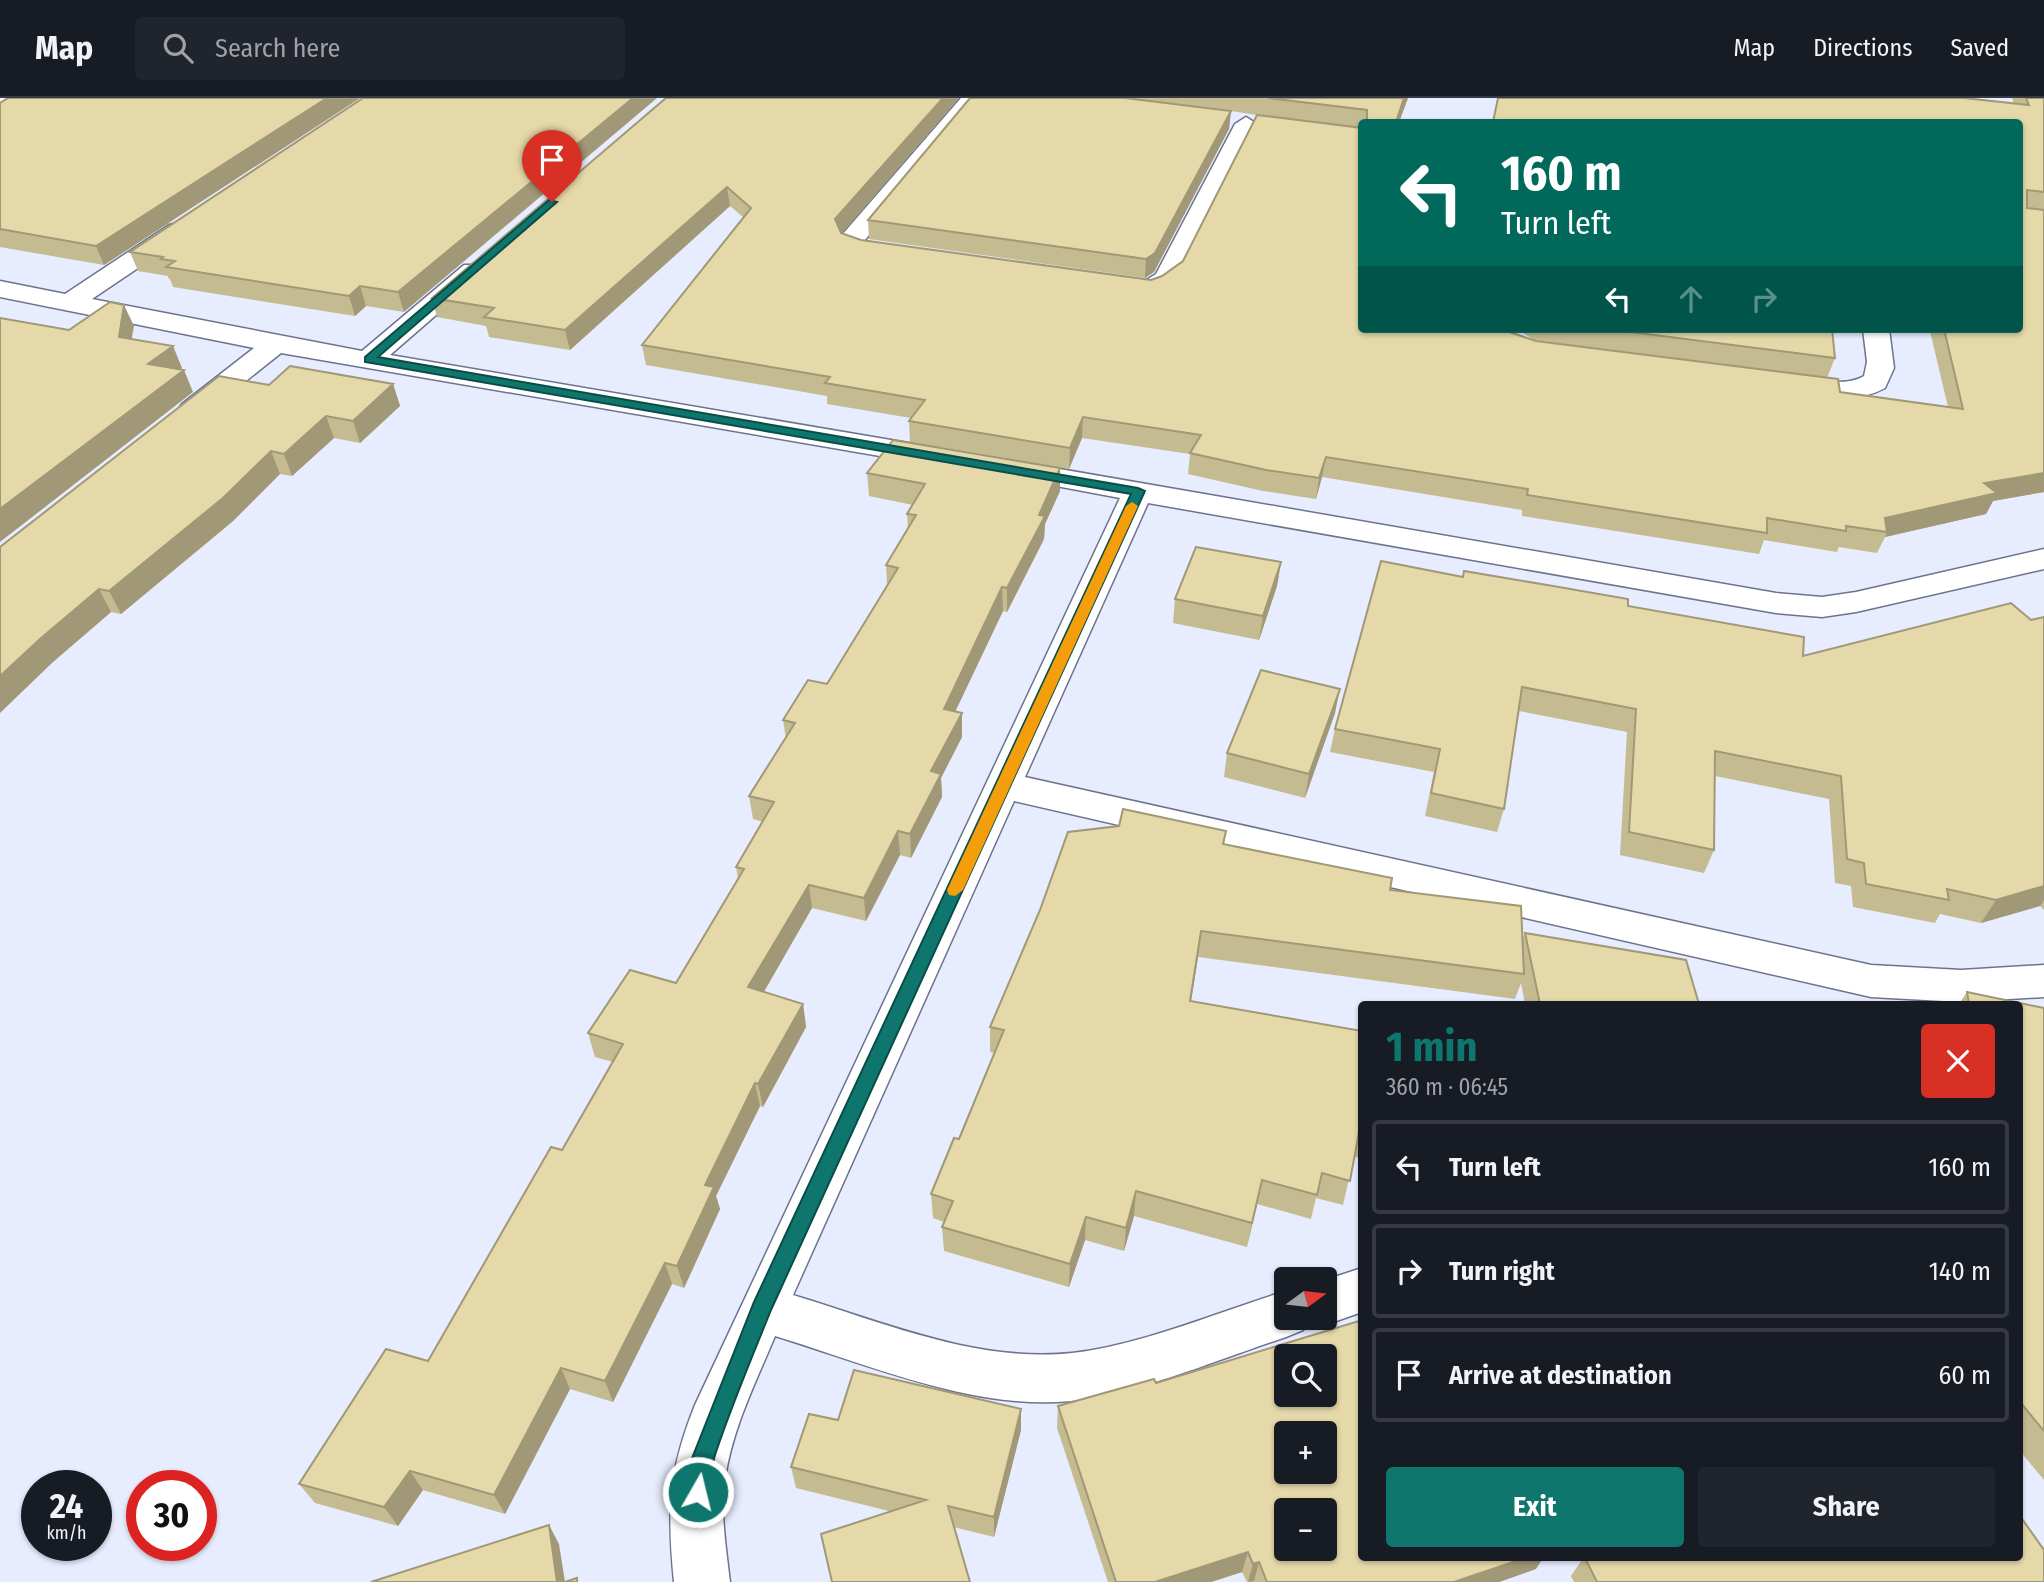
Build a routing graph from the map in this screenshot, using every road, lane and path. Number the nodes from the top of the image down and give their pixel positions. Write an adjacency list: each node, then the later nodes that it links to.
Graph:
1 (972, 98): 7 (street)
2 (1220, 121): 3 (street)
3 (1246, 124): 4 (street); 8 (street)
4 (1272, 127)
5 (197, 218): 10 (street)
6 (495, 251): 13 (street)
7 (917, 258)
8 (1107, 285)
9 (0, 289): 10 (street)
10 (72, 301): 12 (street)
11 (1876, 333): 14 (street)
12 (276, 344): 13 (street); 15 (street)
13 (369, 359): 16 (street)
14 (1757, 380)
15 (167, 430)
16 (1138, 491): 17 (street); 18 (street)
17 (2044, 559)
18 (1003, 785): 20 (street); 23 (street)
19 (2044, 981): 20 (street)
20 (1873, 993)
21 (1358, 1291): 22 (street)
22 (1337, 1298)
23 (762, 1309): 24 (street); 25 (street)
24 (1274, 1318)
25 (702, 1582)

